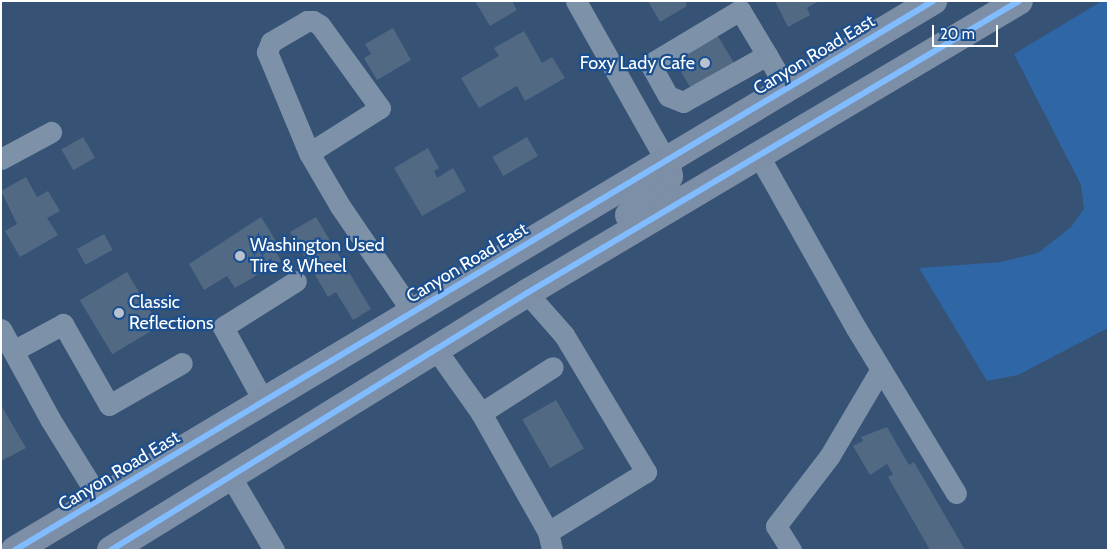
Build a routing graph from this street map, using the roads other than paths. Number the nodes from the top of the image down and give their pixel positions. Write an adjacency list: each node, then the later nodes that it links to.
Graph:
1 (576, 1): 6 (street)
2 (933, 1): 7 (main road, Canyon Road East)
3 (1019, 1): 10 (main road)
4 (767, 55): 5 (street); 5 (street); 7 (street)
5 (655, 73): 6 (street)
6 (626, 89): 12 (street)
7 (787, 89): 12 (main road, Canyon Road East)
8 (51, 132): 11 (street)
9 (308, 153): 9 (street); 15 (street)
10 (759, 156): 14 (main road); 21 (street)
11 (1, 159)
12 (666, 161): 14 (main road); 15 (main road, Canyon Road East)
13 (296, 282): 22 (street)
14 (527, 293): 18 (main road); 27 (street)
15 (413, 313): 22 (main road, Canyon Road East)
16 (1, 329): 17 (street)
17 (13, 351): 19 (street); 26 (street)
18 (437, 351): 23 (street); 24 (main road)
19 (182, 363)
20 (553, 367): 23 (street)
21 (881, 369): 25 (street); 32 (street)
22 (264, 402): 26 (main road, Canyon Road East)
23 (481, 413): 27 (street)
24 (231, 477): 30 (main road); 31 (street)
25 (956, 492)
26 (100, 500): 28 (main road, Canyon Road East); 29 (main road)
27 (550, 541)
28 (15, 550)
29 (42, 550)
30 (112, 550)
31 (274, 550)
32 (791, 550)

